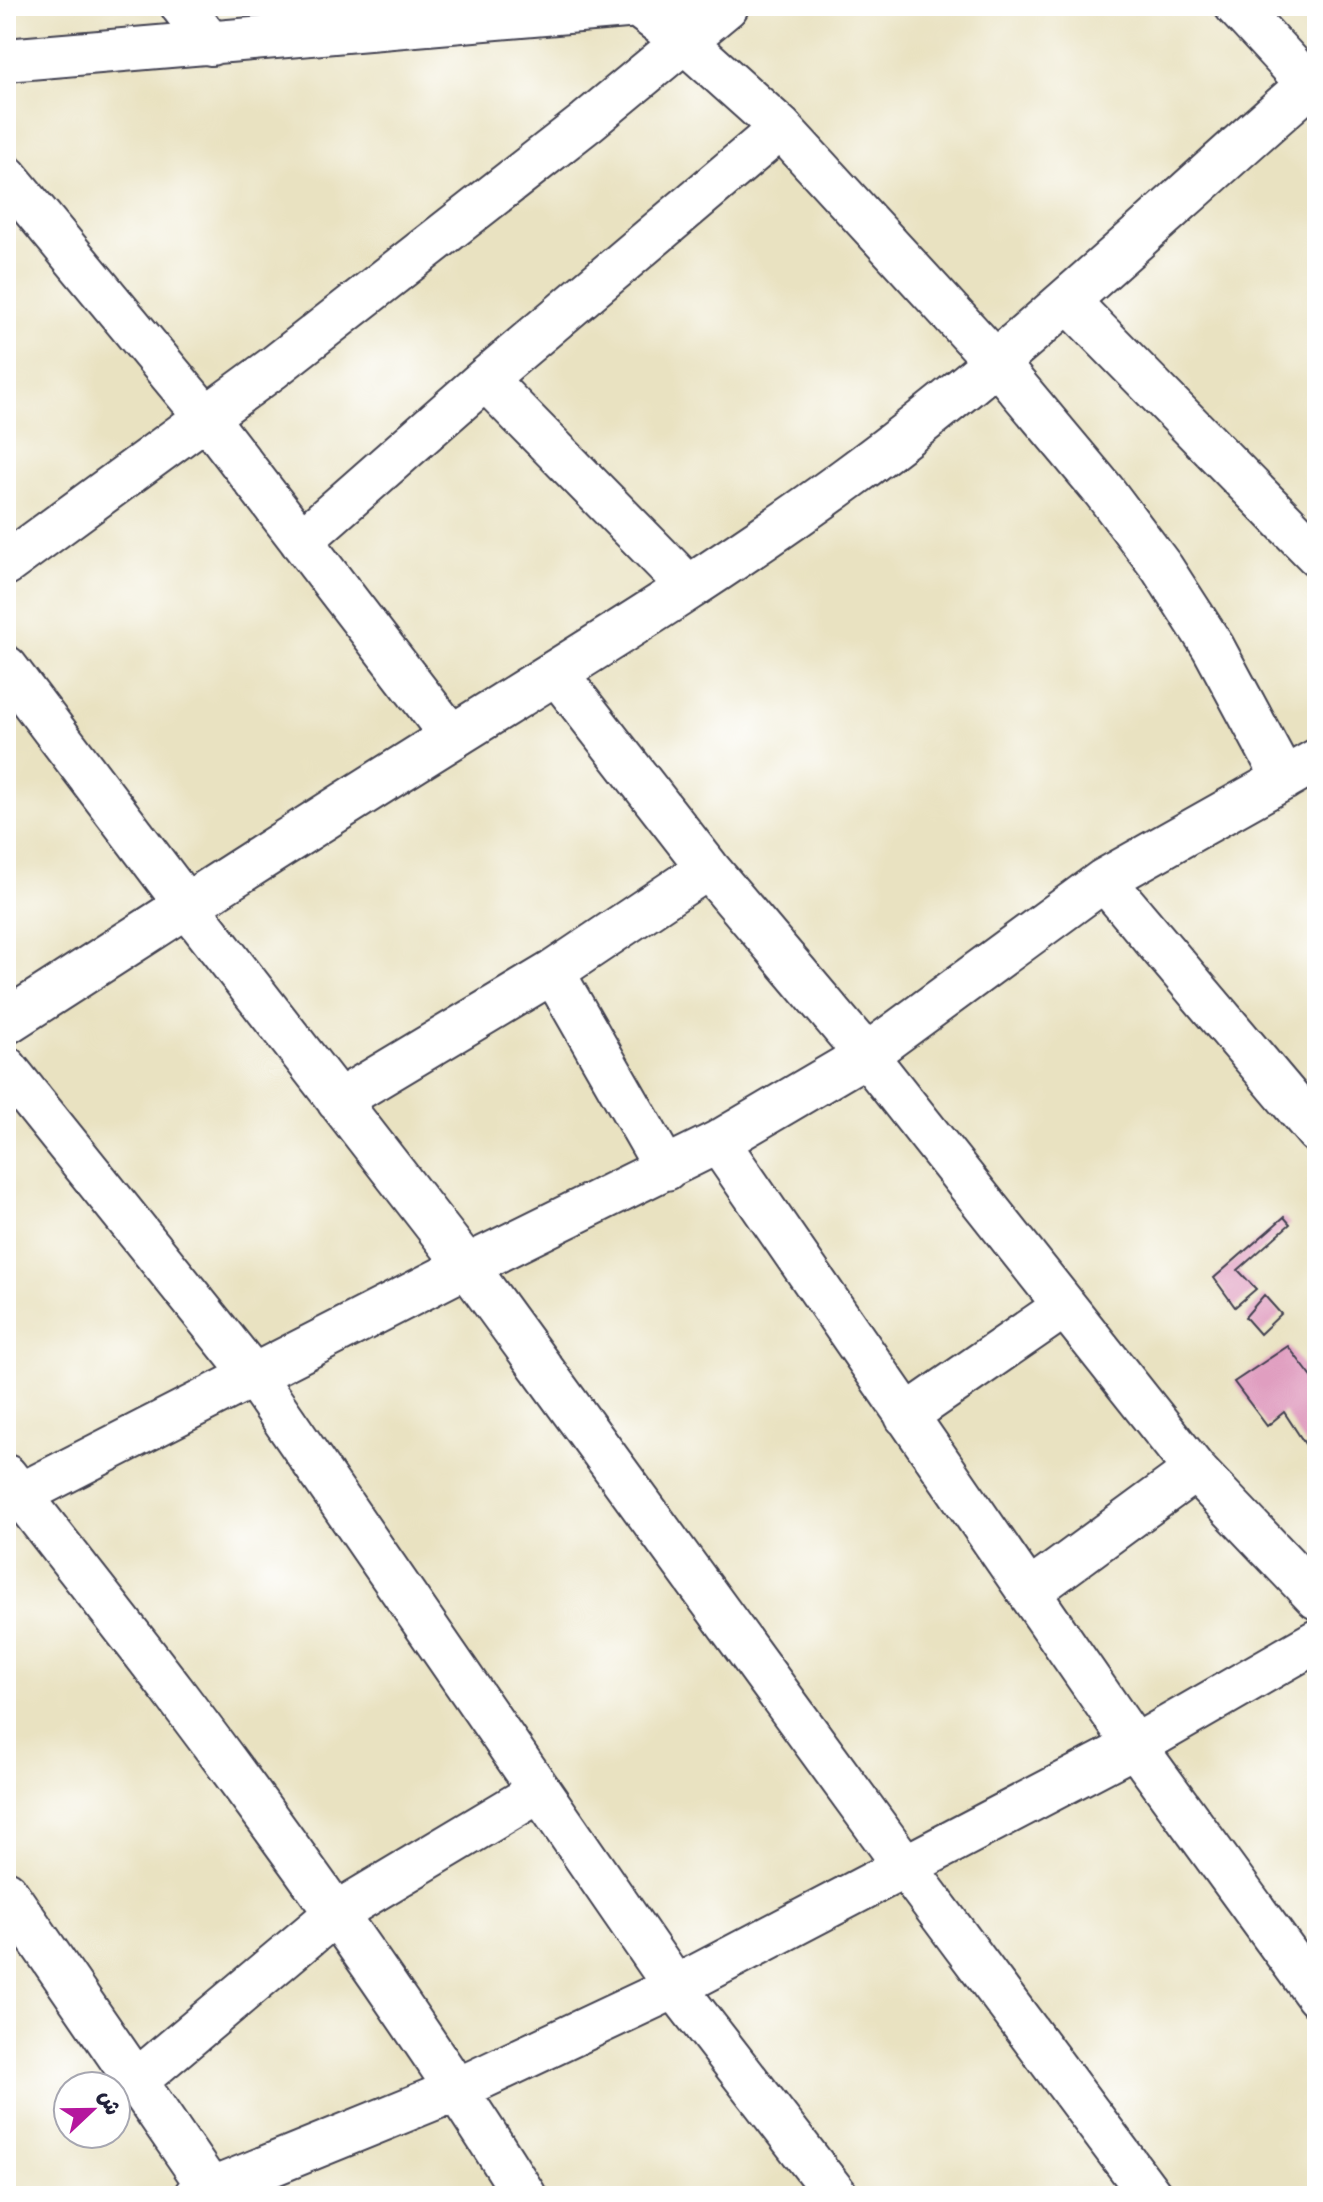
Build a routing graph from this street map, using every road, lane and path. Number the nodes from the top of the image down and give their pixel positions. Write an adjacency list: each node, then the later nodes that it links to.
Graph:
1 (182, 6): 6 (street)
2 (638, 6): 5 (street); 6 (street)
3 (727, 6): 5 (street)
4 (1236, 6): 8 (street)
5 (685, 42): 9 (street); 14 (street)
6 (211, 44): 7 (street)
7 (6, 60)
8 (1313, 82): 11 (street)
9 (781, 128): 12 (street); 13 (street)
10 (6, 176): 14 (street)
11 (1068, 301): 12 (street); 17 (street)
12 (996, 362): 18 (street); 22 (street)
13 (485, 379): 15 (street); 18 (street)
14 (206, 417): 15 (street); 16 (street)
15 (301, 541): 21 (street)
16 (9, 555)
17 (1317, 555)
18 (689, 587): 20 (street)
19 (6, 667): 25 (street)
20 (557, 674): 21 (street); 23 (street)
21 (452, 737): 25 (street)
22 (1300, 769): 24 (street)
23 (708, 868): 26 (street); 28 (street)
24 (1104, 880): 28 (street); 31 (street)
25 (187, 906): 27 (street); 30 (street)
26 (553, 972): 30 (street); 33 (street)
27 (6, 1022)
28 (866, 1055): 32 (street); 35 (street)
29 (6, 1068): 36 (street)
30 (338, 1101): 34 (street)
31 (1317, 1132)
32 (718, 1142): 33 (street); 37 (street)
33 (666, 1169): 34 (street)
34 (467, 1266): 36 (street); 45 (street)
35 (1065, 1306): 37 (street); 38 (street)
36 (253, 1375): 39 (street); 44 (street)
37 (906, 1416): 40 (street)
38 (1195, 1470): 40 (street); 41 (street)
39 (11, 1491): 47 (street)
40 (1029, 1592): 43 (street)
41 (1317, 1598)
42 (1317, 1641): 43 (street)
43 (1135, 1746): 45 (street); 49 (street)
44 (540, 1791): 47 (street); 48 (street)
45 (904, 1865): 48 (street); 55 (street)
46 (6, 1892): 50 (street)
47 (336, 1913): 50 (street); 51 (street)
48 (675, 1987): 51 (street); 54 (street)
49 (1317, 1996)
50 (135, 2082): 52 (street)
51 (458, 2089): 52 (street); 53 (street)
52 (207, 2194)
53 (525, 2196)
54 (837, 2196)
55 (1151, 2196)

